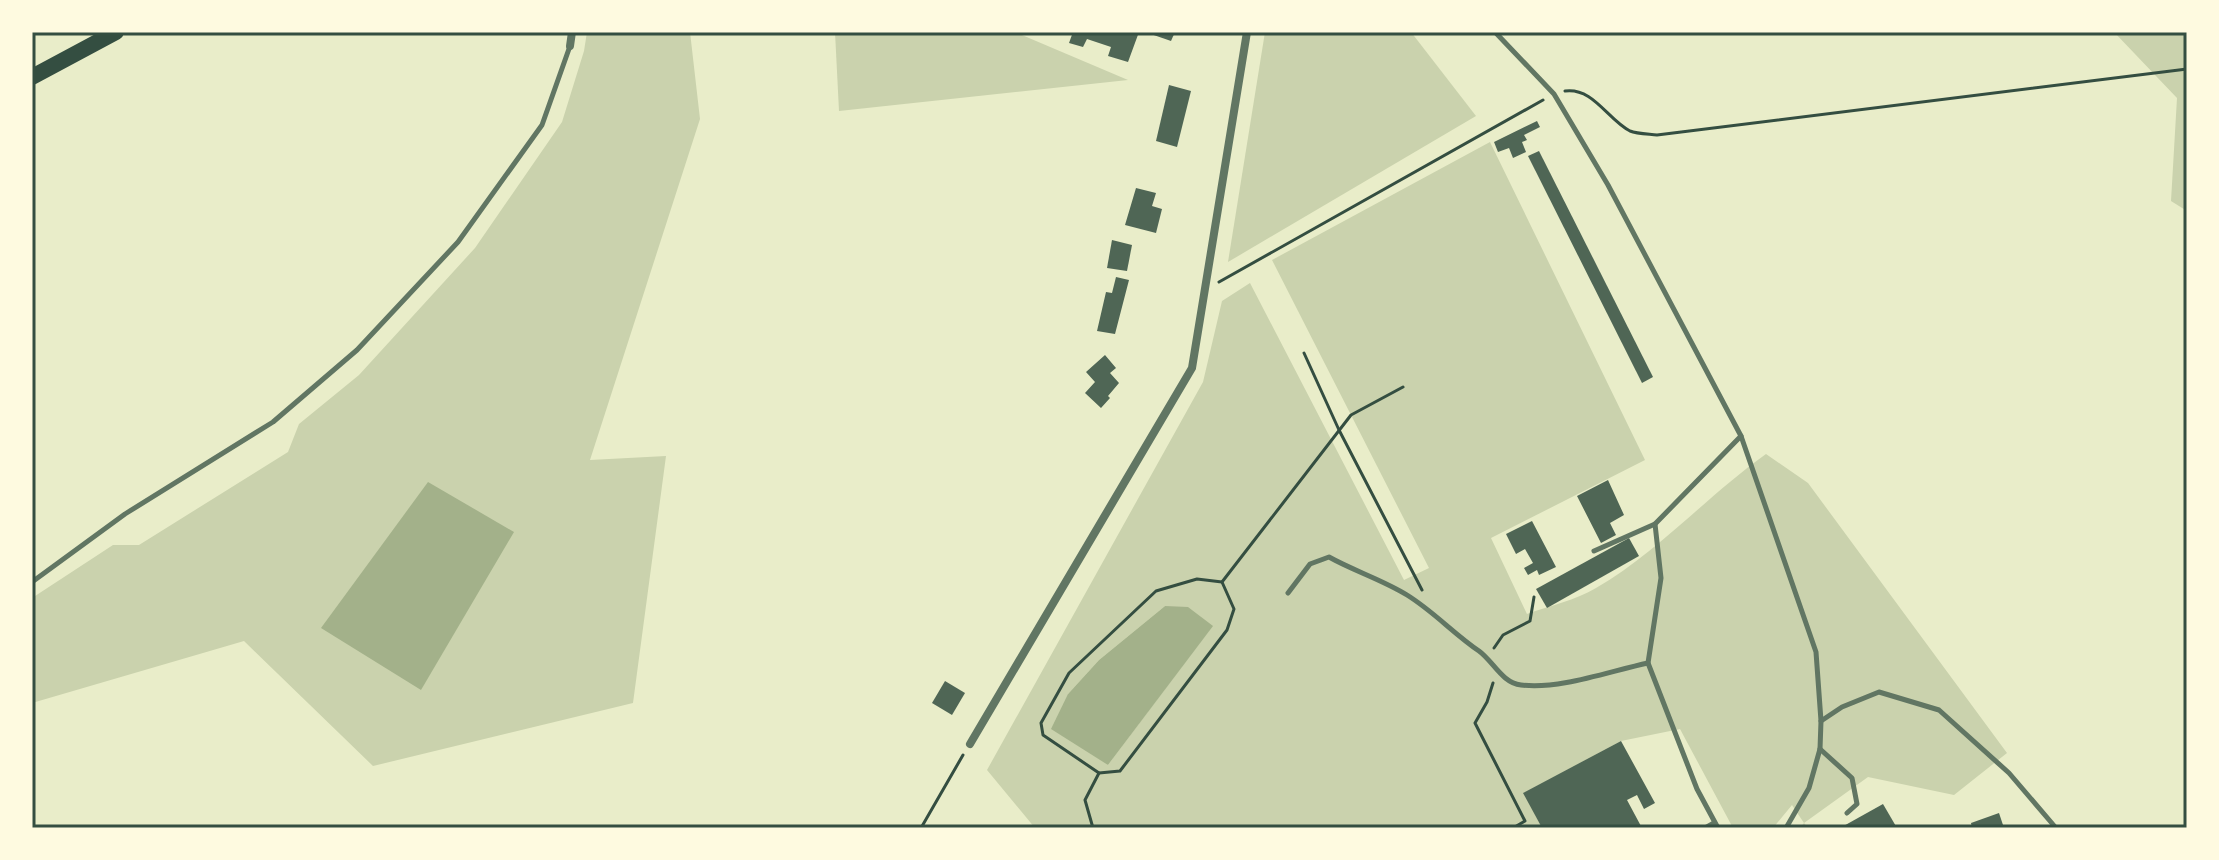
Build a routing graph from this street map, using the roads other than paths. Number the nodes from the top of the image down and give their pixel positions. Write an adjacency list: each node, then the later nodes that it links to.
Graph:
1 (116, 32): 6 (highway)
2 (572, 32): 5 (street)
3 (1247, 32): 14 (street)
4 (1495, 32): 7 (lane)
5 (570, 46): 10 (lane)
6 (32, 77)
7 (1741, 436): 8 (lane); 13 (lane)
8 (1655, 524): 9 (lane); 12 (lane)
9 (1594, 551)
10 (32, 582)
11 (1288, 593): 12 (lane)
12 (1648, 663): 17 (lane)
13 (1821, 721): 15 (lane); 20 (lane)
14 (970, 744)
15 (1820, 749): 16 (lane); 19 (lane)
16 (1847, 813)
17 (1716, 826): 18 (lane)
18 (1705, 828)
19 (1786, 828)
20 (2056, 828)

